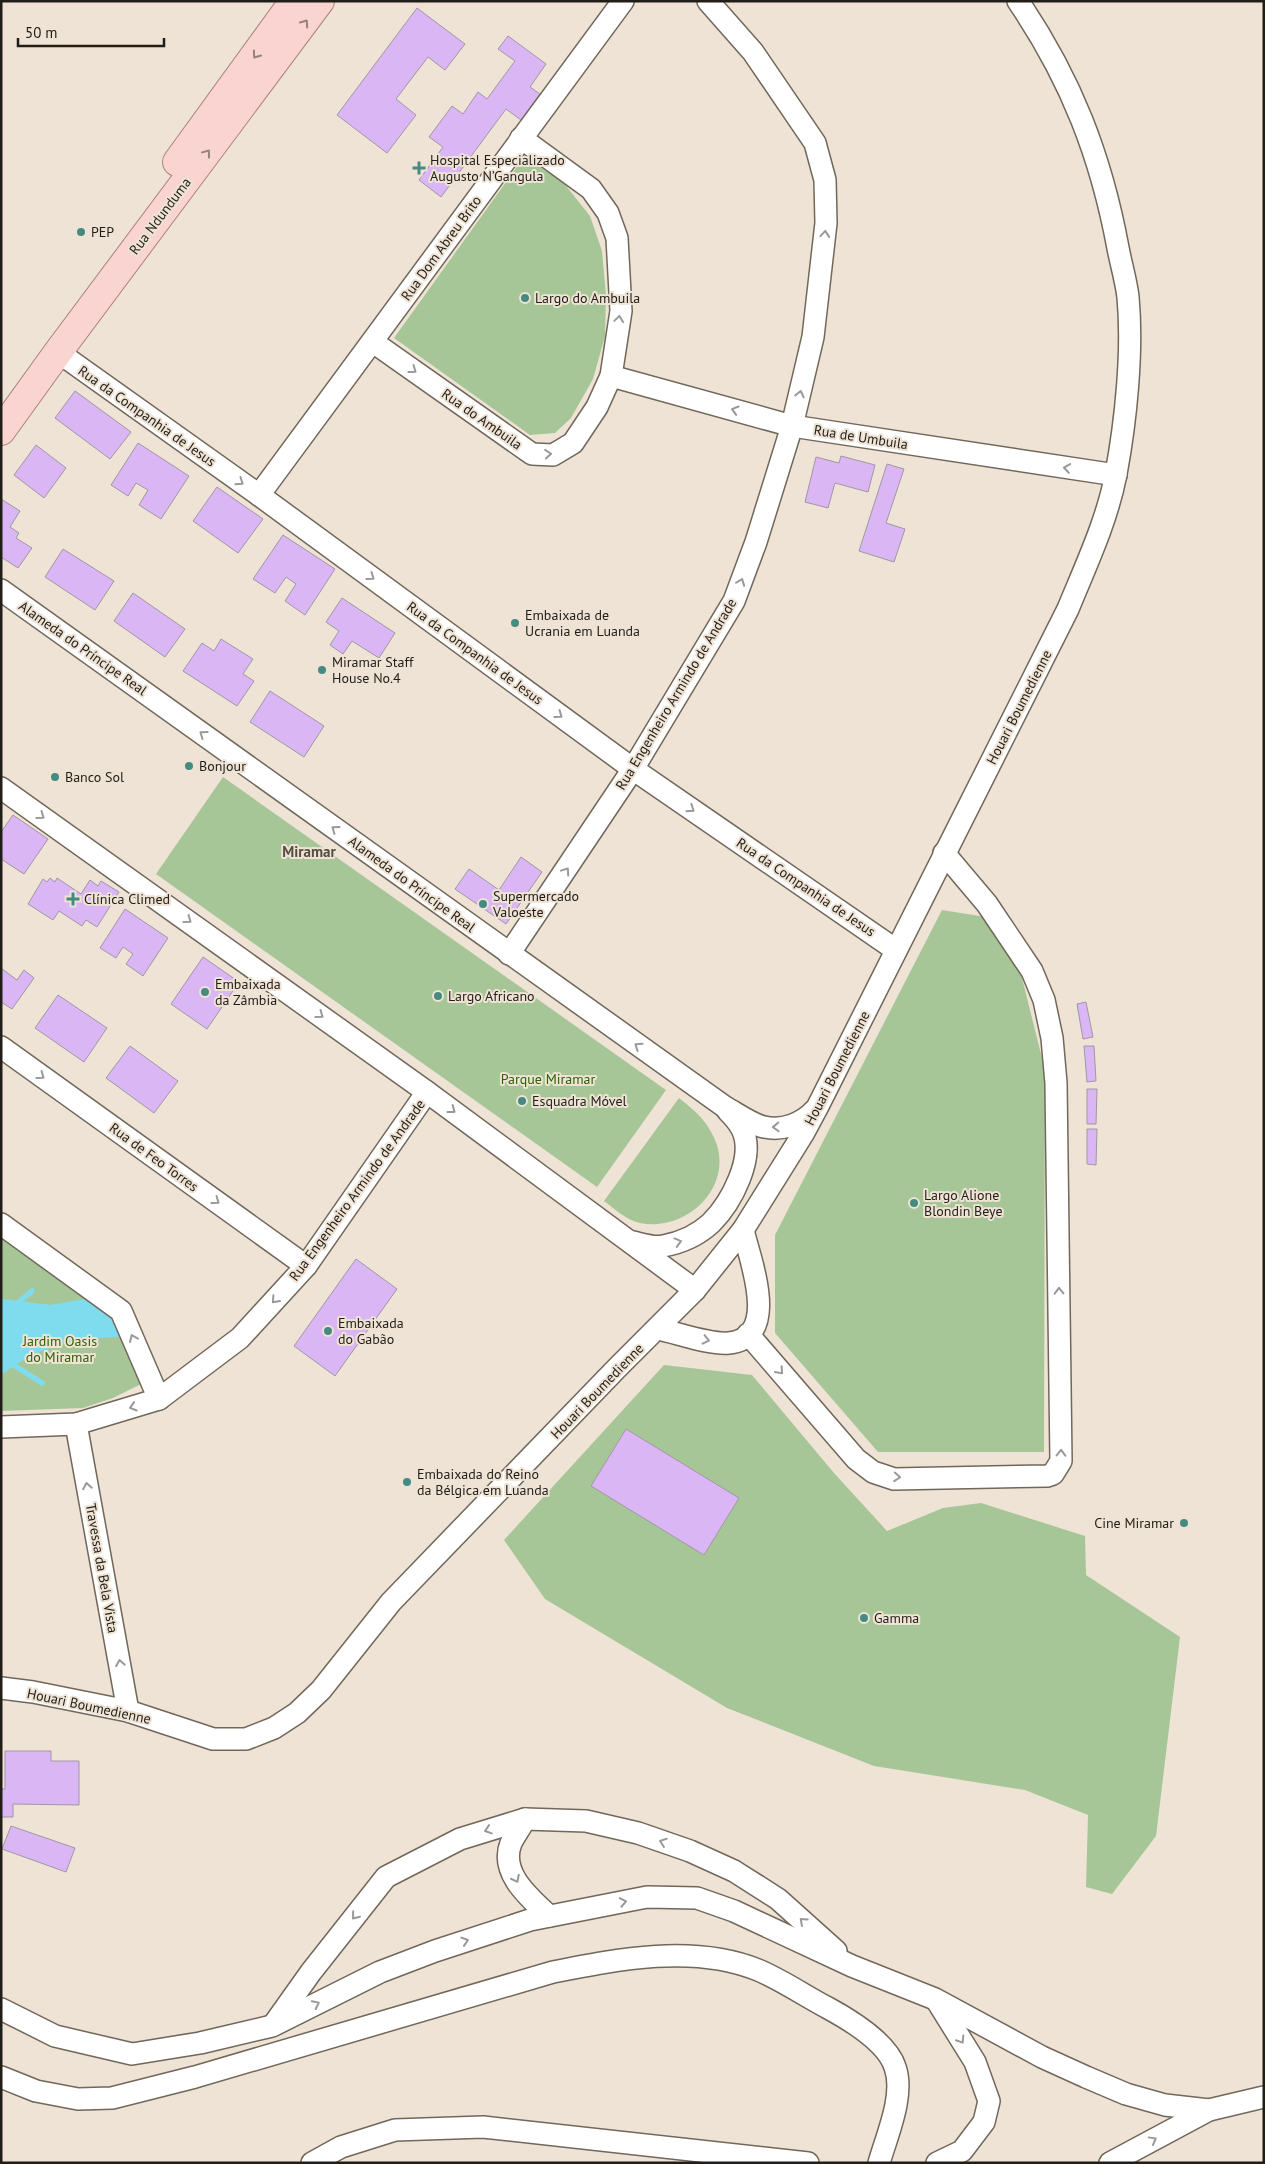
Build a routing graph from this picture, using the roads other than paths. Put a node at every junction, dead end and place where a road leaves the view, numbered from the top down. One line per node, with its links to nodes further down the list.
1 (294, 1): 10 (main road, Rua Ndunduma, one-way to 10)
2 (320, 1): 8 (main road, Rua Ndunduma, one-way to 2)
3 (623, 1): 6 (street, Rua Dom Abreu Brito)
4 (708, 1): 11 (street, Rua Engenheiro Armindo de Andrade, one-way to 4)
5 (1018, 1): 13 (street, Houari Boumedienne)
6 (521, 138): 7 (street, Rua Dom Abreu Brito); 9 (street, Rua do Ambuila, one-way to 6)
7 (373, 342): 9 (street, Rua do Ambuila, one-way to 9); 14 (street, Rua Dom Abreu Brito)
8 (58, 352): 12 (main road, Rua Ndunduma); 14 (street, Rua da Companhia de Jesus, one-way to 14)
9 (611, 376): 11 (street, Rua de Umbuila, one-way to 9)
10 (1, 403)
11 (792, 426): 13 (street, Rua de Umbuila, one-way to 11); 16 (street, Rua Engenheiro Armindo de Andrade, one-way to 11)
12 (1, 431)
13 (1116, 475): 18 (street, Houari Boumedienne)
14 (259, 495): 16 (street, Rua da Companhia de Jesus, one-way to 16)
15 (1, 590): 20 (street, Alameda do Príncipe Real, one-way to 15)
16 (633, 769): 19 (street, Rua da Companhia de Jesus, one-way to 19); 20 (street, Rua Engenheiro Armindo de Andrade, one-way to 16)
17 (1, 788): 22 (street, Alameda do Príncipe Real, one-way to 22)
18 (944, 853): 19 (street, Houari Boumedienne); 31 (street, one-way to 18)
19 (896, 950): 23 (street, Houari Boumedienne)
20 (508, 954): 24 (street, Alameda do Príncipe Real, one-way to 20)
21 (1, 1048): 28 (street, Rua de Feo Torres, one-way to 28)
22 (428, 1092): 27 (street, Alameda do Príncipe Real, one-way to 27); 28 (street, Rua Engenheiro Armindo de Andrade)
23 (818, 1106): 24 (street, Alameda do Príncipe Real, one-way to 24); 26 (street, Houari Boumedienne)
24 (726, 1107): 27 (street, Alameda do Príncipe Real, one-way to 24)
25 (1, 1224): 32 (street, one-way to 25)
26 (742, 1230): 29 (street, Houari Boumedienne); 31 (street)
27 (630, 1242): 29 (street, Alameda do Príncipe Real)
28 (306, 1266): 32 (street, Rua Engenheiro Armindo de Andrade, one-way to 32)
29 (695, 1290): 30 (street, Houari Boumedienne)
30 (658, 1328): 31 (street, one-way to 31); 36 (street, Houari Boumedienne)
31 (748, 1334)
32 (159, 1398): 33 (street, Rua Engenheiro Armindo de Andrade, one-way to 33)
33 (76, 1424): 34 (street, Rua Engenheiro Armindo de Andrade); 36 (street, Travessa da Bela Vista, one-way to 33)
34 (1, 1427)
35 (1, 1688): 36 (street, Houari Boumedienne)
36 (128, 1711)
37 (525, 1819): 38 (street, one-way to 38); 39 (street, one-way to 37); 42 (street, one-way to 42)
38 (549, 1916): 39 (street, one-way to 39); 42 (street, one-way to 38)
39 (852, 1966): 40 (street)
40 (935, 1999): 45 (street); 49 (street, one-way to 49)
41 (1, 2009): 42 (street)
42 (272, 2026)
43 (1, 2077): 48 (street)
44 (1264, 2097): 45 (street)
45 (1209, 2110): 50 (street, one-way to 45)
46 (312, 2163): 47 (street)
47 (808, 2163)
48 (879, 2163)
49 (937, 2163)
50 (1110, 2163)

